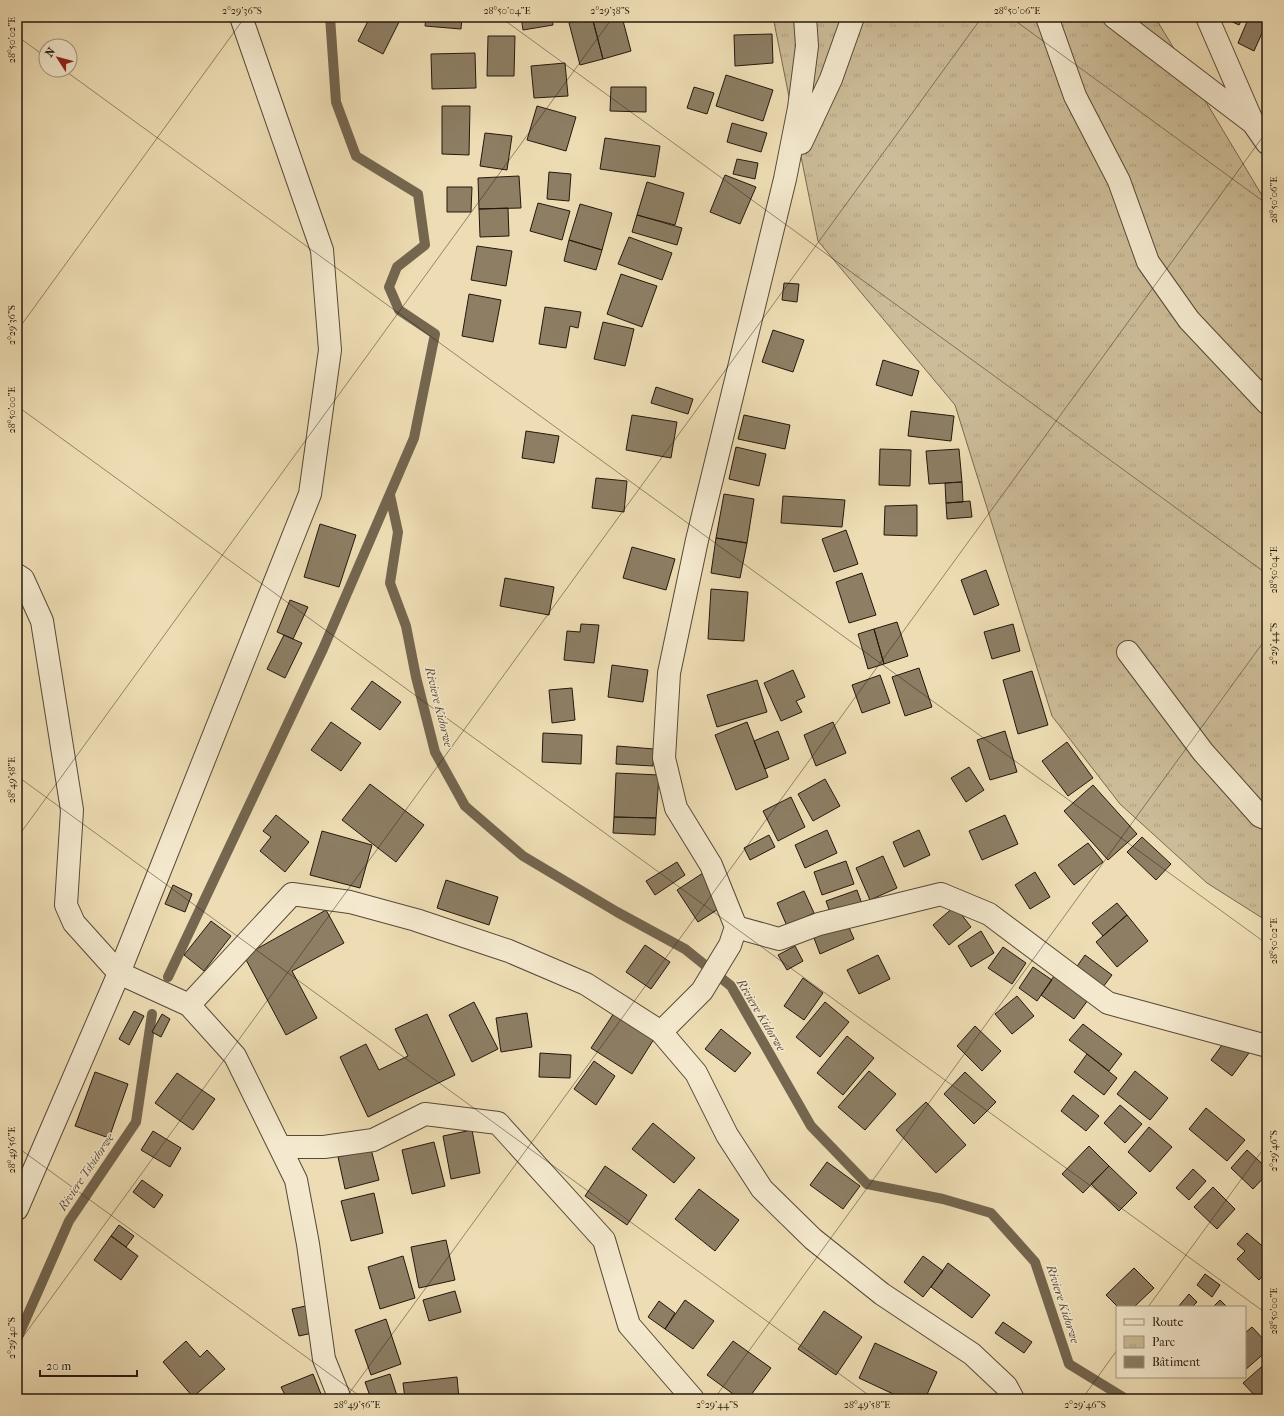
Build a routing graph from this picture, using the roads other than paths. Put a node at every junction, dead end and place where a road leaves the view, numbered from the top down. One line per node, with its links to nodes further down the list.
1 (241, 17): 15 (street)
2 (805, 17): 9 (street)
3 (854, 17): 9 (street)
4 (1047, 17): 10 (street)
5 (1114, 17): 7 (street)
6 (1206, 17): 7 (street)
7 (1254, 123): 8 (street)
8 (1267, 143)
9 (784, 179): 14 (street)
10 (1267, 403)
11 (17, 575): 15 (street)
12 (1128, 652): 13 (street)
13 (1267, 819)
14 (733, 936): 17 (street); 18 (street)
15 (119, 973): 16 (street); 20 (street)
16 (189, 1005): 17 (street); 19 (street)
17 (661, 1032): 23 (street)
18 (1267, 1046)
19 (280, 1147): 21 (street); 22 (street)
20 (17, 1209)
21 (340, 1399)
22 (693, 1399)
23 (1013, 1399)

